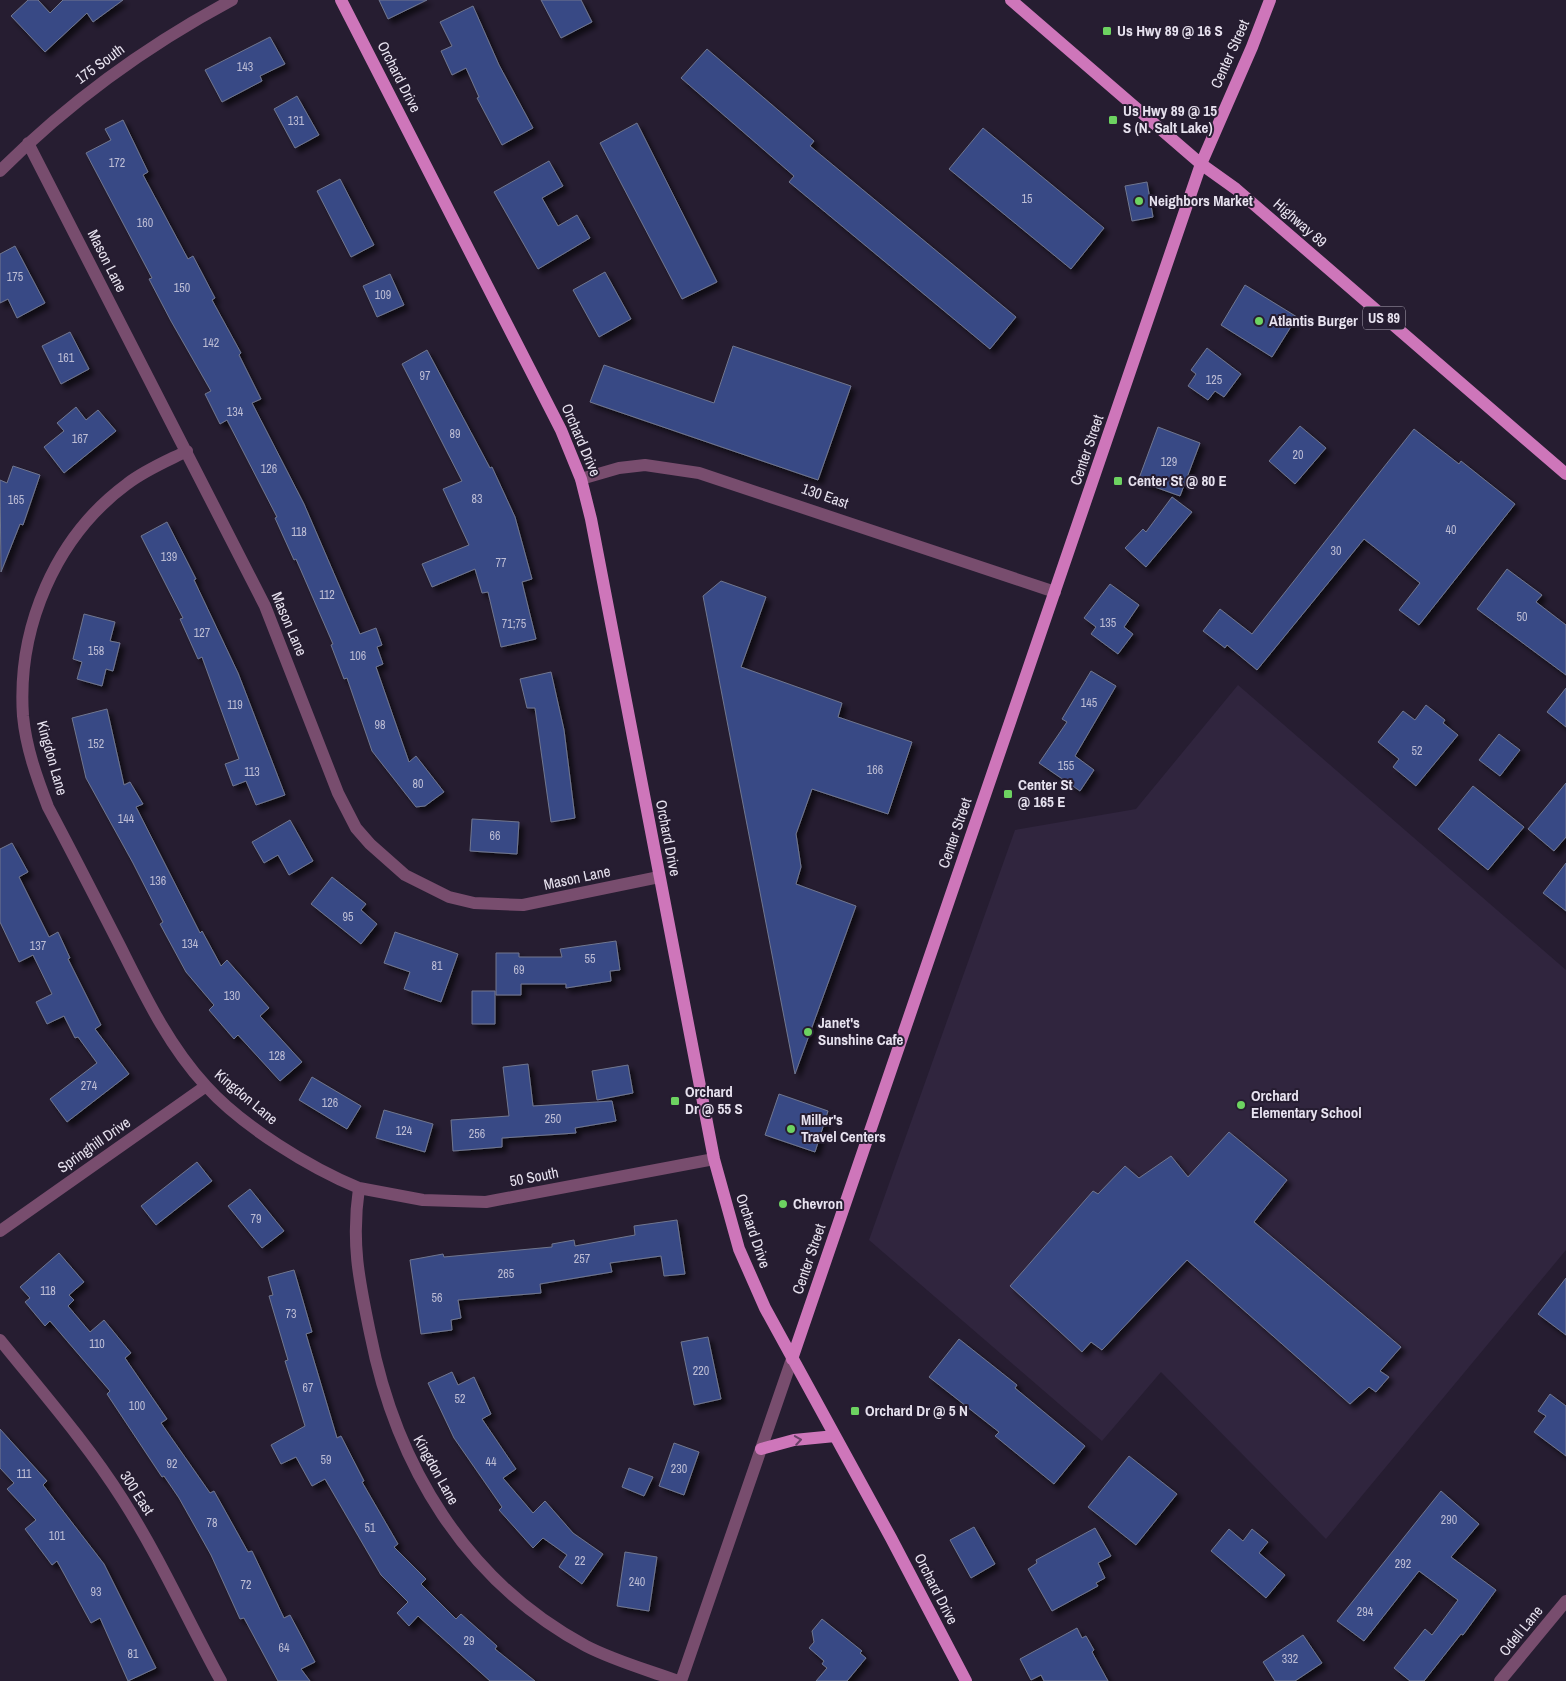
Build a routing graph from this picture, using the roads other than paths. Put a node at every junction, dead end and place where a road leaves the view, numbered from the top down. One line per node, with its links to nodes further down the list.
1 (232, 0): 5 (street, 175 South)
2 (341, 0): 10 (main road, Orchard Drive)
3 (1011, 0): 6 (main road, Highway 89 / US 89)
4 (1270, 0): 6 (main road, Center Street)
5 (28, 143): 7 (street, 175 South); 8 (street, Mason Lane)
6 (1201, 164): 9 (main road, Highway 89 / US 89); 11 (main road, Center Street)
7 (0, 171)
8 (187, 452): 12 (street, Mason Lane); 13 (street, Kingdon Lane)
9 (1566, 474)
10 (581, 479): 11 (street, 130 East); 12 (main road, Orchard Drive)
11 (1055, 592): 18 (main road, Center Street)
12 (659, 877): 14 (main road, Orchard Drive)
13 (206, 1086): 15 (street, Kingdon Lane); 16 (street, Springhill Drive)
14 (714, 1159): 15 (street, 50 South); 18 (main road, Orchard Drive)
15 (360, 1188): 23 (street, Kingdon Lane)
16 (0, 1231)
17 (0, 1340): 22 (street, 300 East)
18 (792, 1358): 19 (main road, Orchard Drive); 20 (street, Center Street)
19 (835, 1436): 20 (main road, one-way to 19); 24 (main road, Orchard Drive)
20 (761, 1449): 23 (street, Center Street)
21 (1566, 1601): 25 (street, Odell Lane)
22 (221, 1681)
23 (679, 1681)
24 (966, 1681)
25 (1500, 1681)

